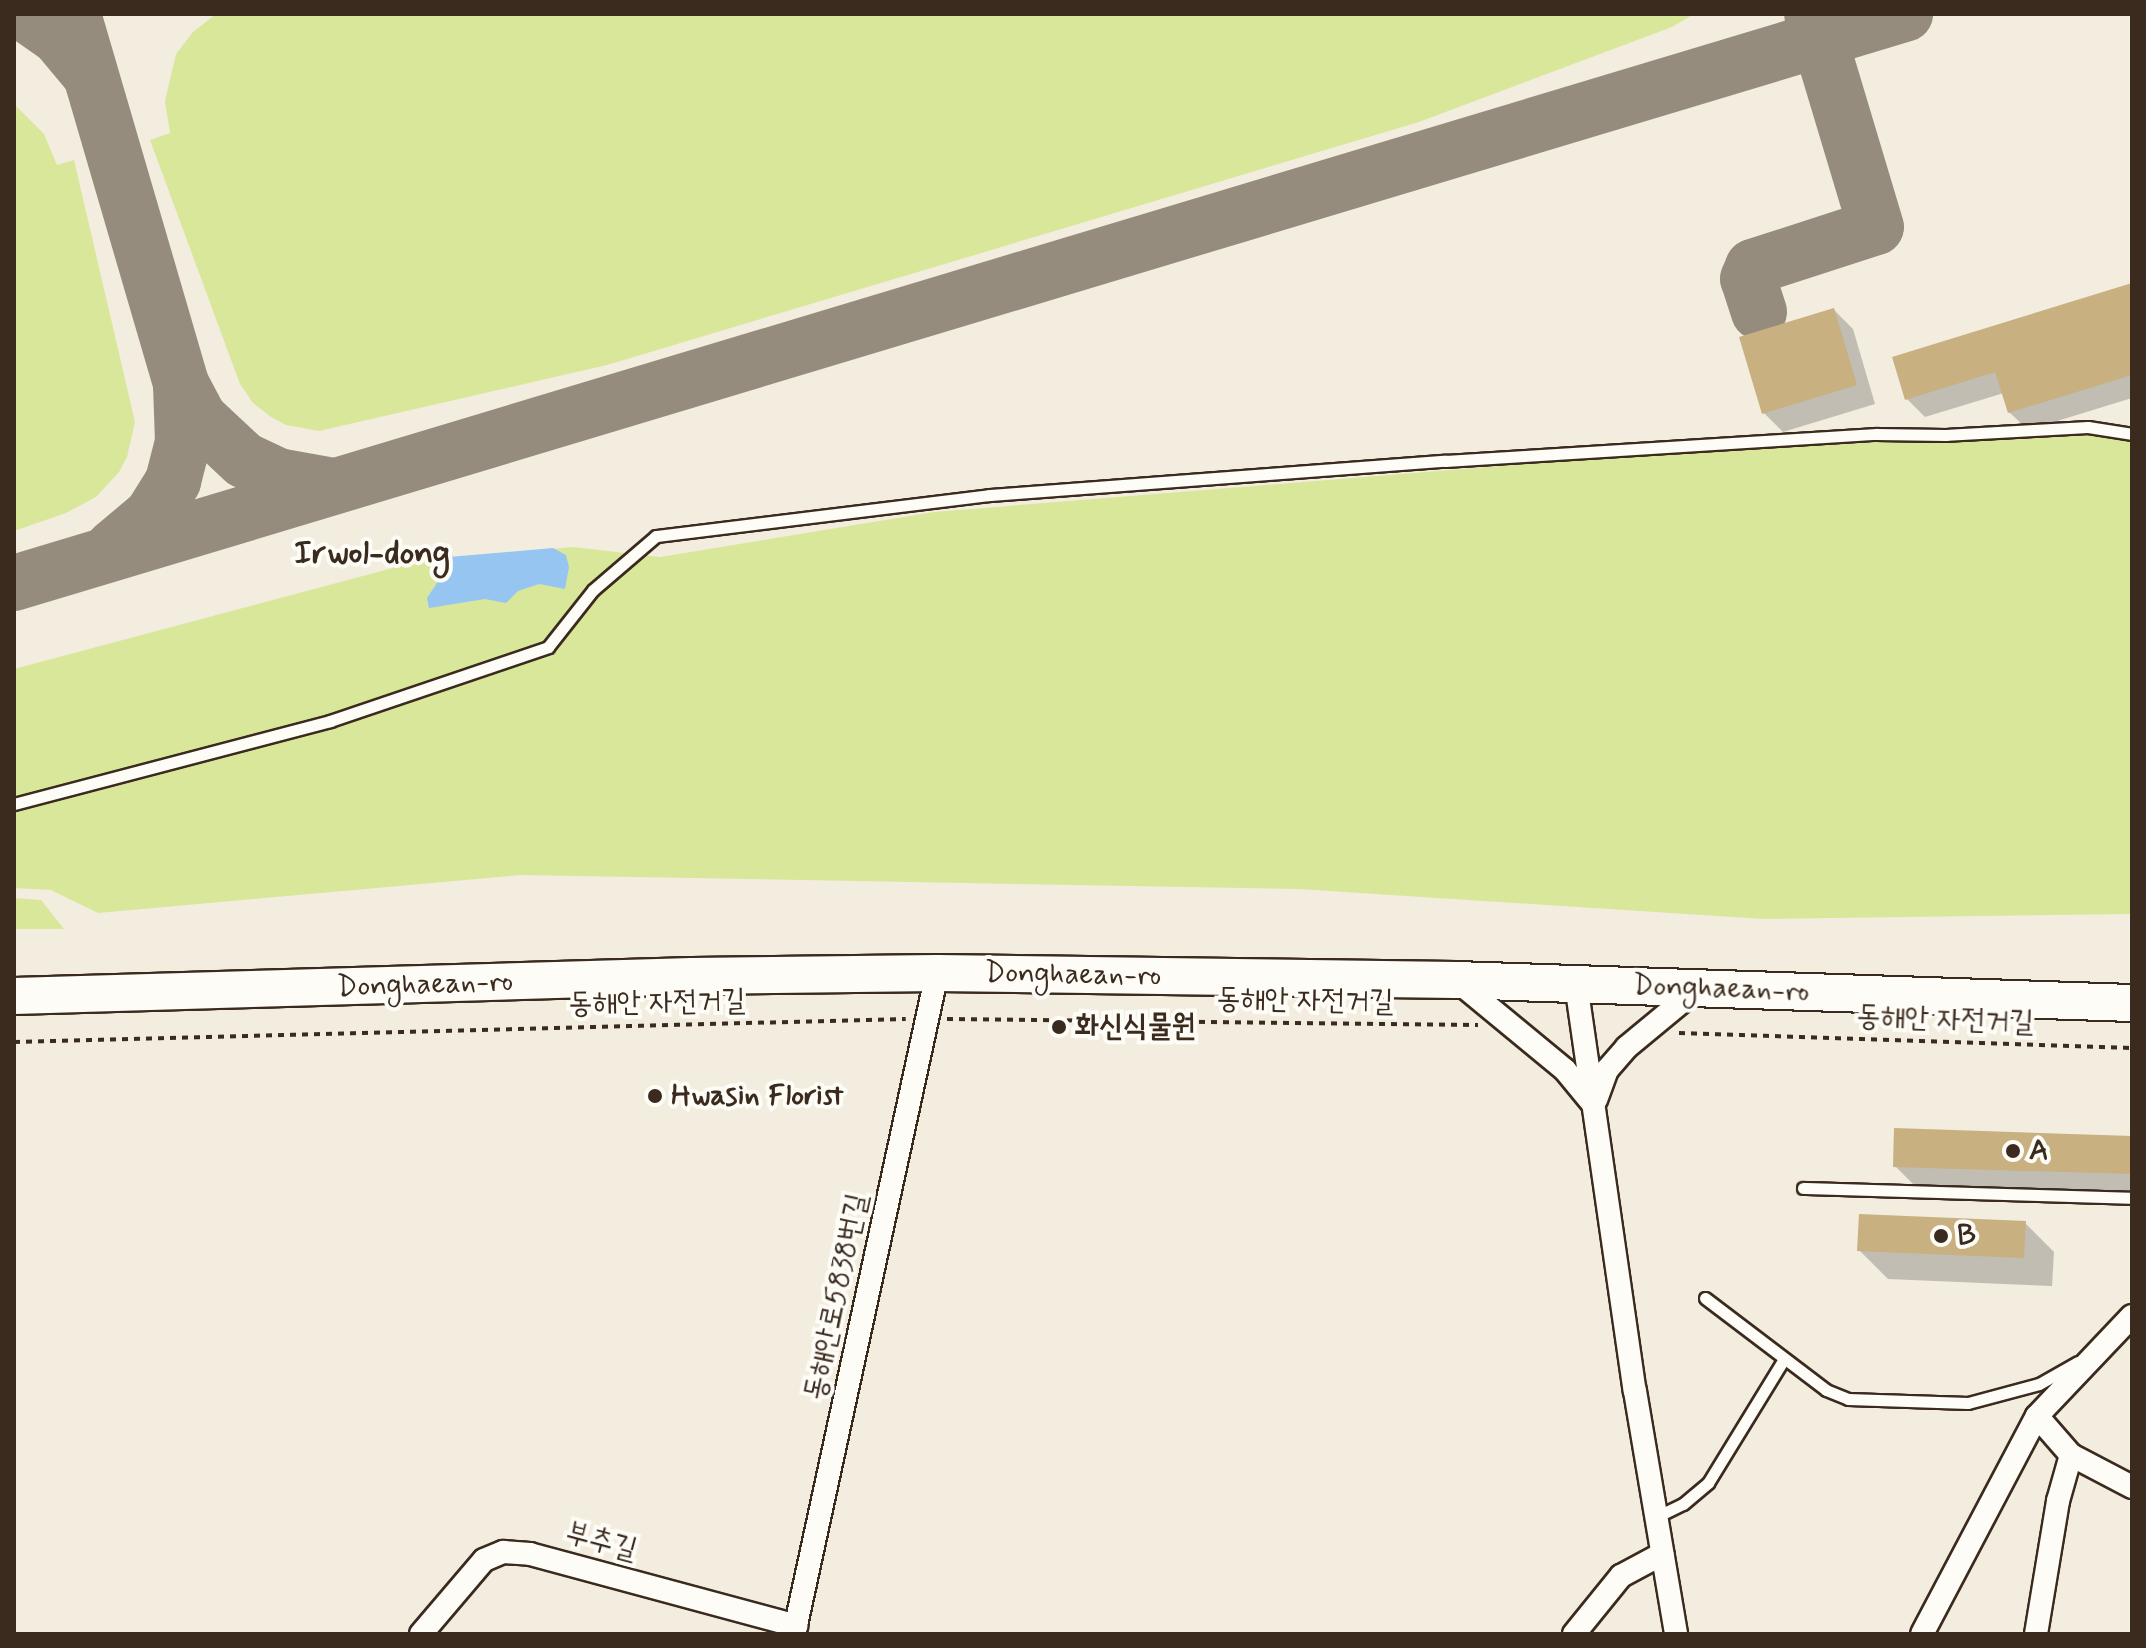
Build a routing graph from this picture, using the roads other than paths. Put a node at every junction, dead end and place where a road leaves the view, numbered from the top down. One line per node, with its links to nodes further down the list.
1 (2132, 434): 2 (lane)
2 (14, 804)
3 (937, 973): 4 (main road, Donghaean-ro); 7 (main road, Donghaean-ro); 22 (street, 동해안로5838번길)
4 (1456, 980): 5 (main road, Donghaean-ro); 9 (street)
5 (1576, 984): 6 (main road, Donghaean-ro); 9 (street)
6 (1697, 989): 8 (main road, Donghaean-ro); 9 (street)
7 (14, 996)
8 (2132, 1003)
9 (1594, 1105): 20 (street)
10 (1803, 1188): 11 (lane)
11 (2132, 1198)
12 (1705, 1298): 15 (lane)
13 (2132, 1316): 14 (street)
14 (2099, 1350): 16 (lane); 17 (street)
15 (1784, 1359): 16 (lane); 20 (lane)
16 (2039, 1384): 17 (lane)
17 (2044, 1419): 18 (street); 26 (street)
18 (2071, 1455): 19 (street); 27 (street)
19 (2132, 1487)
20 (1656, 1517): 21 (street)
21 (1662, 1554): 24 (street); 25 (street)
22 (795, 1630): 23 (street, 부추길)
23 (421, 1634)
24 (1574, 1634)
25 (1676, 1634)
26 (1922, 1634)
27 (2036, 1634)

